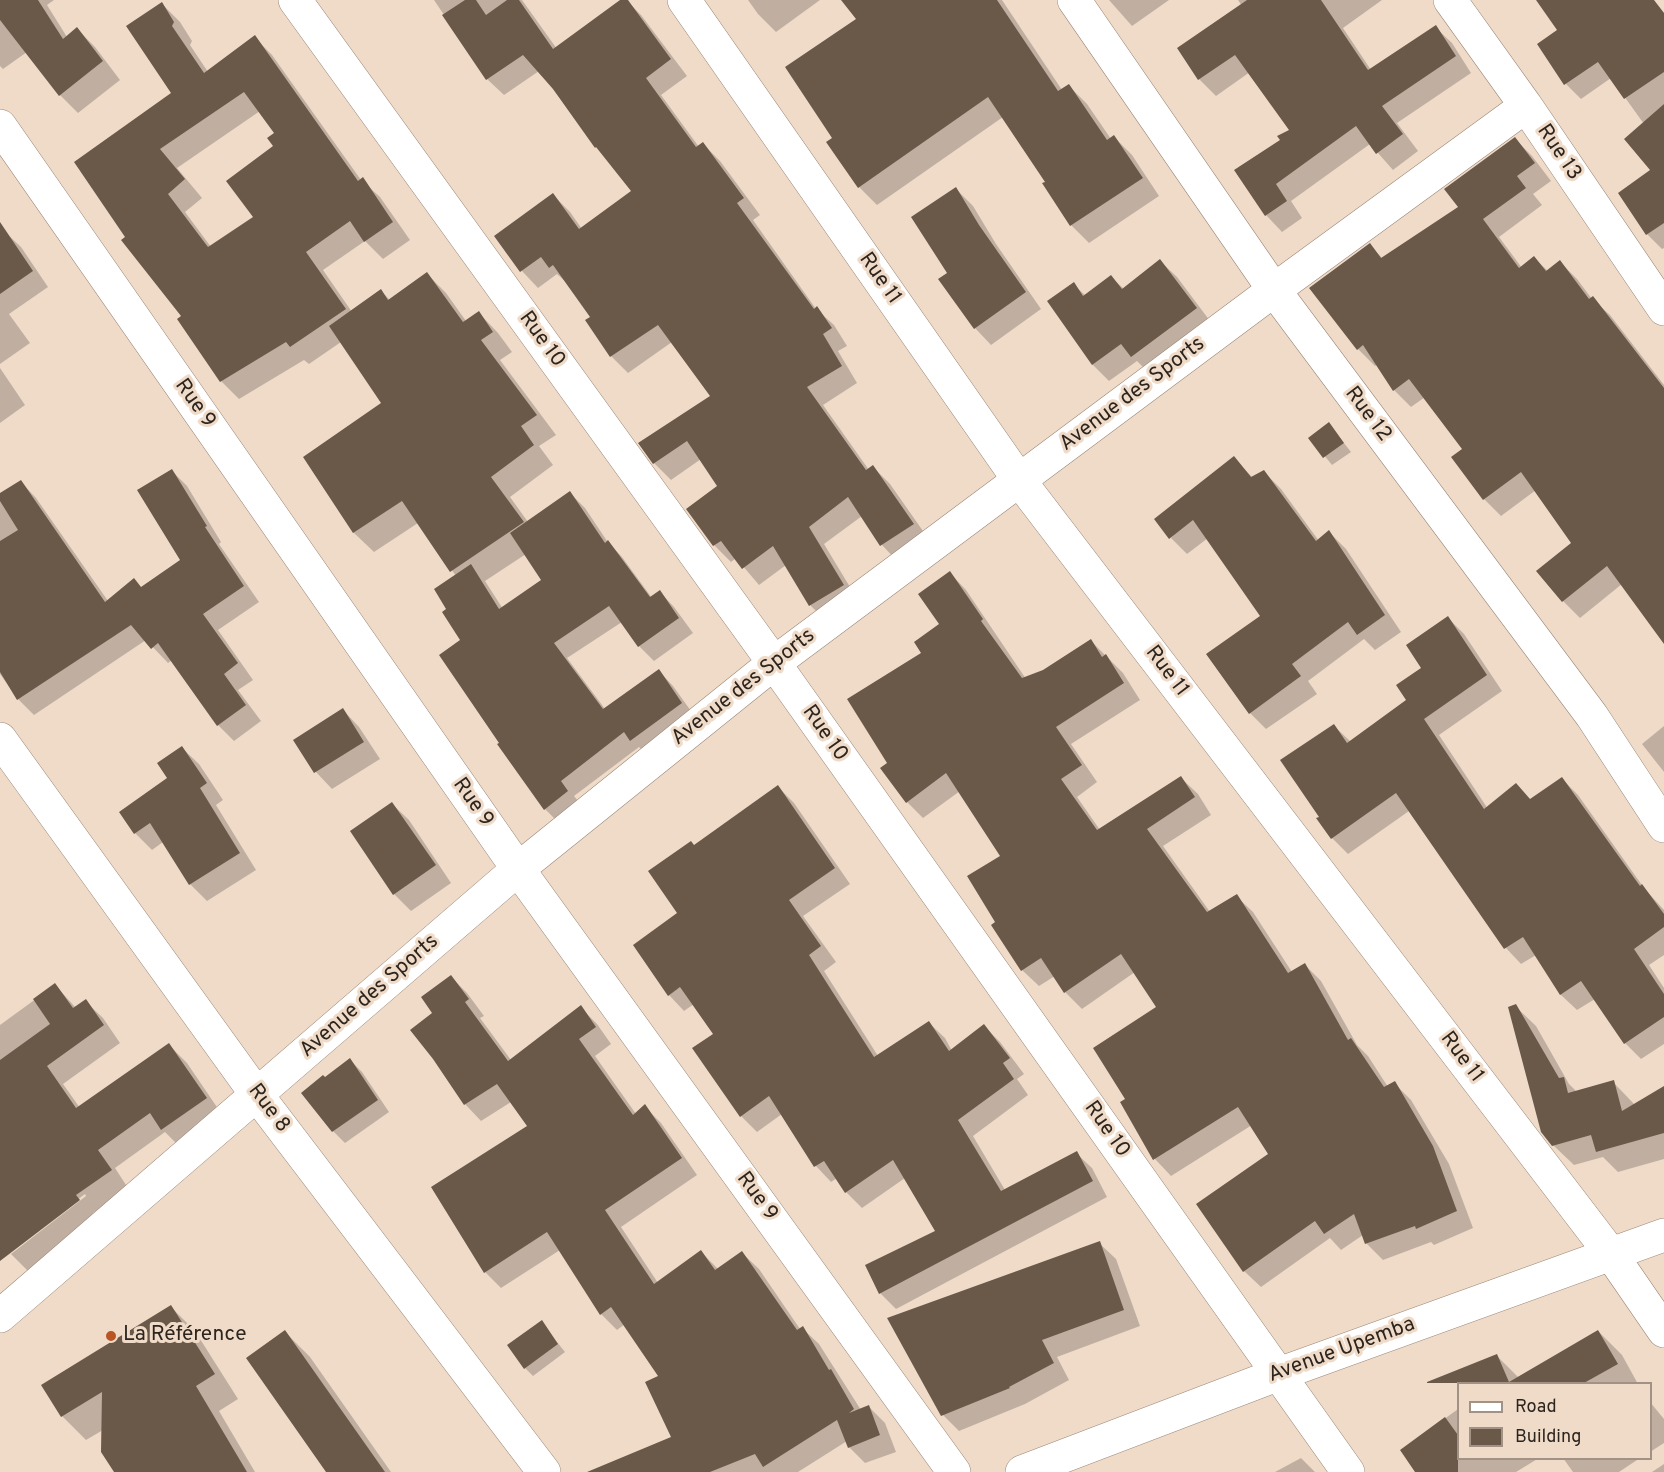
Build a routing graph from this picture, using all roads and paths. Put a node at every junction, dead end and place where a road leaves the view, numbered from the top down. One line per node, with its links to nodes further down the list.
1 (296, 0): 10 (street, Rue 10)
2 (684, 0): 9 (street, Rue 11)
3 (1074, 0): 7 (street, Rue 12)
4 (1450, 0): 5 (street, Rue 13)
5 (1526, 106): 7 (street, Avenue des Sports); 8 (street, Rue 13)
6 (0, 126): 13 (street, Rue 9)
7 (1274, 290): 9 (street, Avenue des Sports); 12 (street, Rue 12)
8 (1664, 309)
9 (1019, 480): 10 (street, Avenue des Sports); 16 (street, Rue 11)
10 (774, 663): 13 (street, Avenue des Sports); 19 (street, Rue 10)
11 (0, 739): 14 (street, Rue 8)
12 (1664, 826)
13 (518, 869): 14 (street, Avenue des Sports); 21 (street, Rue 9)
14 (257, 1095): 17 (street, Avenue des Sports); 20 (street, Rue 8)
15 (1664, 1236): 16 (street, Avenue Upemba)
16 (1611, 1254): 18 (street, Rue 11); 19 (street, Avenue Upemba)
17 (0, 1316)
18 (1664, 1331)
19 (1279, 1374): 22 (street, Avenue Upemba); 23 (street, Rue 10)
20 (544, 1472)
21 (954, 1472)
22 (1022, 1472)
23 (1348, 1472)

